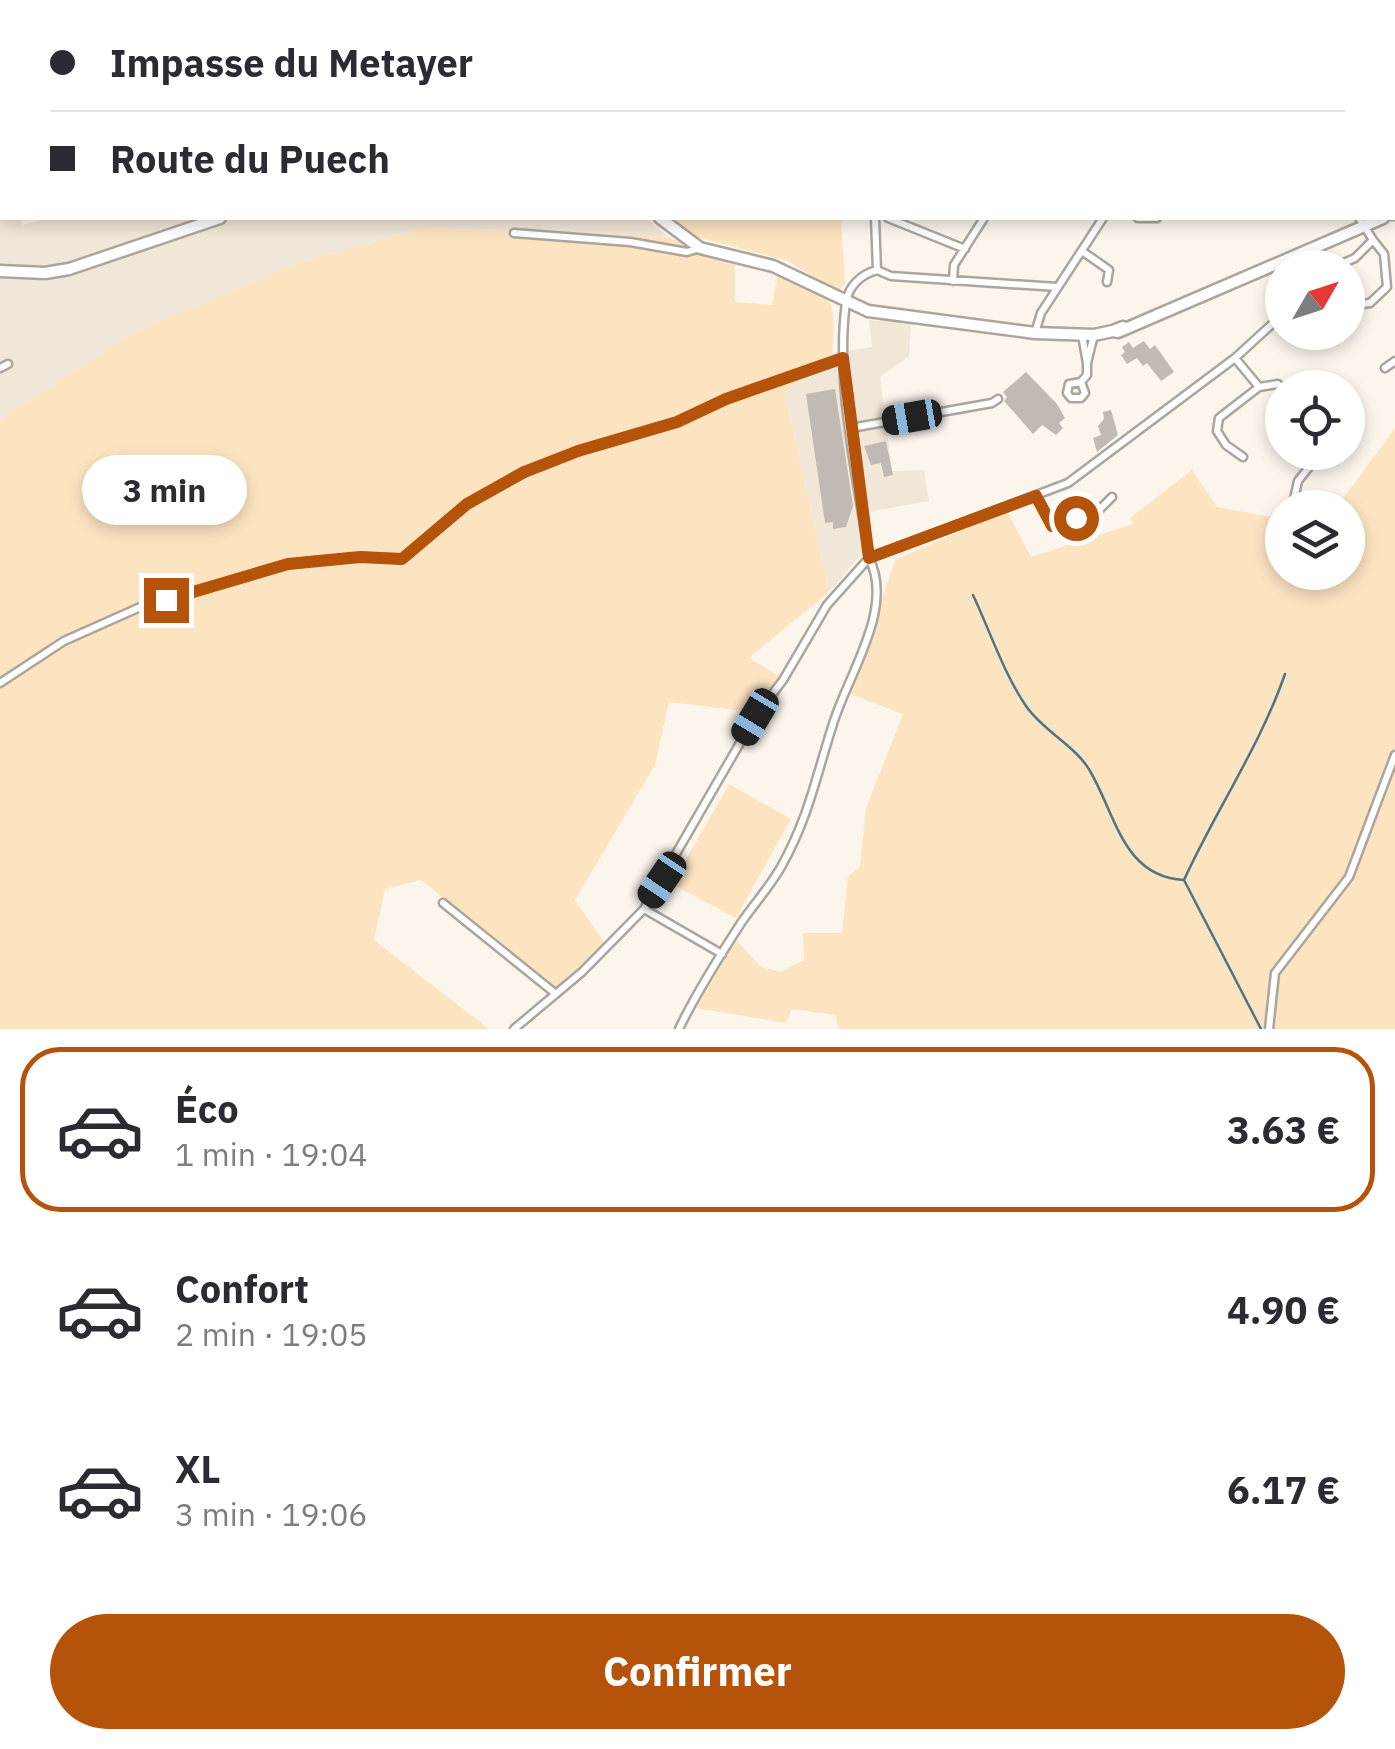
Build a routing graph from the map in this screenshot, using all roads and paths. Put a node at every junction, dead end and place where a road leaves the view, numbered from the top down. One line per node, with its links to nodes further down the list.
1 (214, 220): 15 (street)
2 (663, 220): 10 (street)
3 (876, 220): 14 (street)
4 (893, 220): 11 (street)
5 (983, 220): 11 (street)
6 (1101, 220): 13 (street)
7 (1362, 222): 9 (street); 26 (street)
8 (514, 233): 10 (street)
9 (1374, 240): 12 (street); 18 (street)
10 (700, 248): 21 (street)
11 (964, 249): 16 (street)
12 (1363, 250)
13 (1082, 251): 17 (street); 19 (street)
14 (877, 270): 16 (street); 21 (street)
15 (0, 271)
16 (953, 281): 19 (street)
17 (1107, 282)
18 (1387, 287): 20 (street); 22 (street)
19 (1058, 288): 24 (street)
20 (1395, 294)
21 (846, 302): 24 (street); 27 (street)
22 (1365, 304)
23 (1265, 331): 28 (street)
24 (1035, 333): 25 (street)
25 (1082, 334): 26 (street); 30 (street)
26 (1094, 335): 30 (street)
27 (843, 358): 36 (street); 41 (street)
28 (1235, 358): 34 (street); 38 (street)
29 (1395, 361): 31 (street)
30 (1087, 363): 32 (street)
31 (1385, 368)
32 (1081, 382)
33 (1265, 385): 34 (street)
34 (1259, 386): 37 (street)
35 (998, 398): 36 (street)
36 (850, 428): 40 (street)
37 (1244, 457)
38 (1036, 496): 39 (street); 40 (street)
39 (1112, 498)
40 (869, 558): 44 (street); 45 (street)
41 (0, 683)
42 (1395, 756): 49 (street)
43 (443, 903): 46 (street)
44 (644, 909): 45 (street); 46 (street)
45 (722, 954): 48 (street)
46 (556, 994): 47 (street)
47 (514, 1029)
48 (679, 1029)
49 (1269, 1029)

